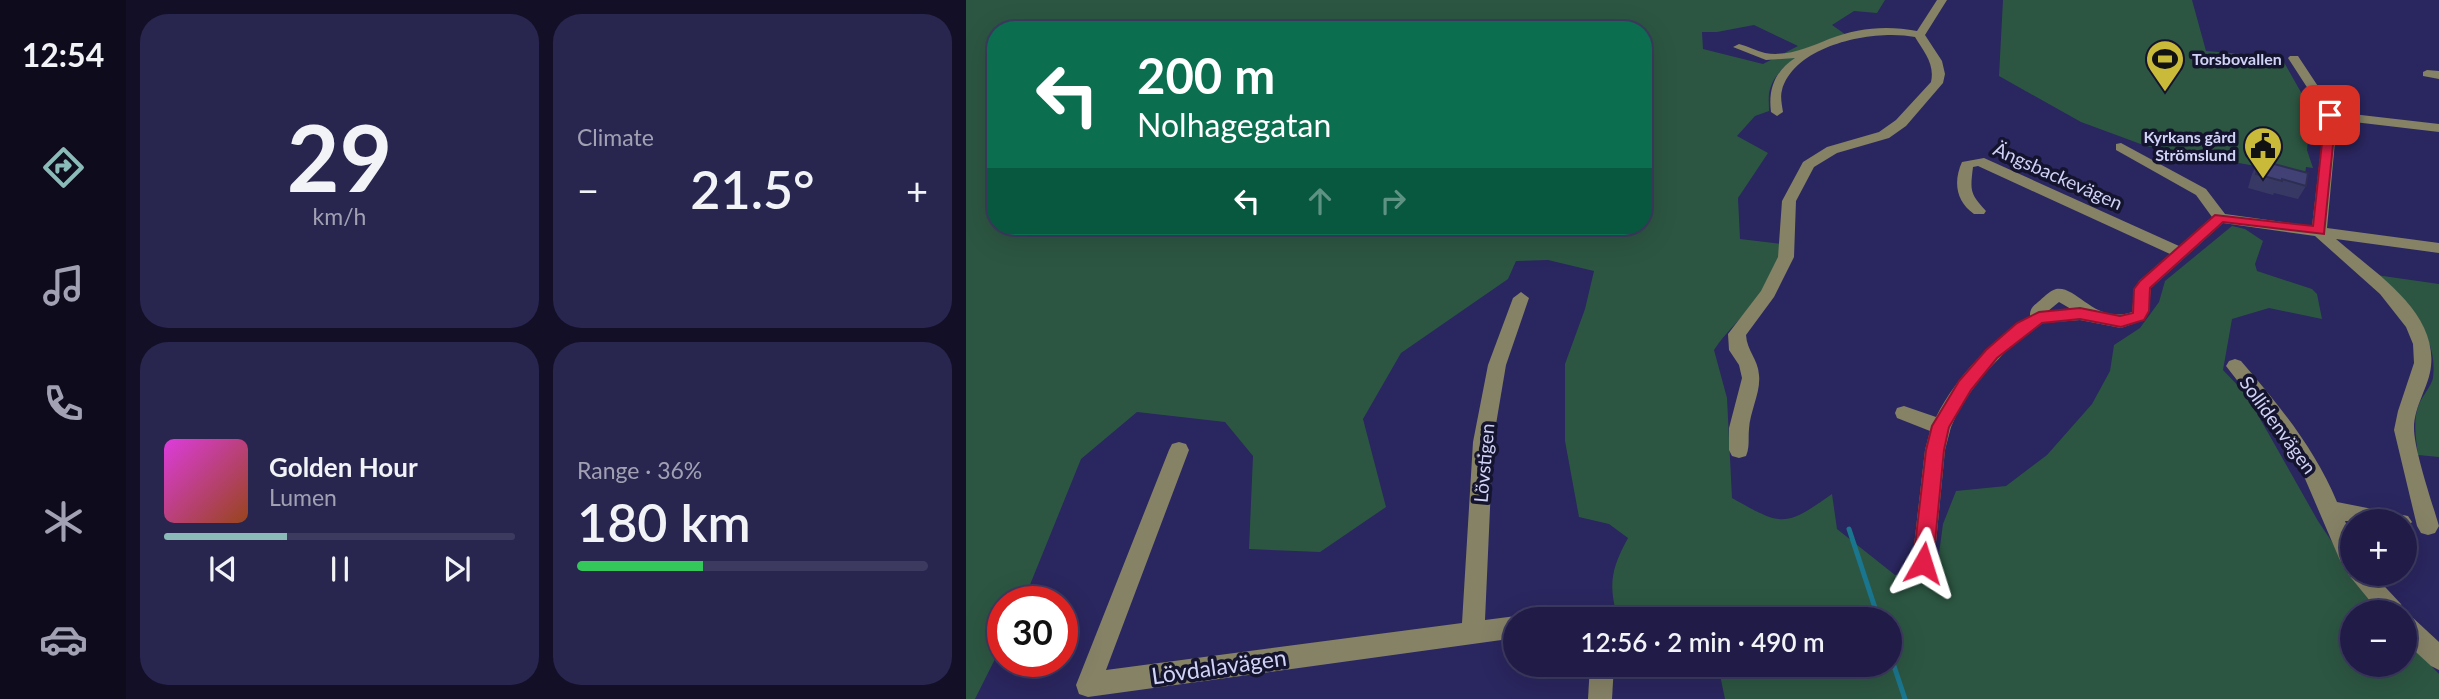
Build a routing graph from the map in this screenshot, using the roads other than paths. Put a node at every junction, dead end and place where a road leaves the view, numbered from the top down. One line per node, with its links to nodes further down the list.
1 (1942, 0): 2 (street)
2 (1919, 35): 4 (street); 20 (street)
3 (1739, 47): 4 (street)
4 (1811, 52): 6 (street)
5 (2294, 58): 7 (street)
6 (1777, 112)
7 (2330, 115): 8 (street); 12 (street)
8 (2439, 128)
9 (2121, 147): 11 (street)
10 (1979, 211): 14 (street, Ängsbackevägen)
11 (2220, 218): 12 (street); 14 (street)
12 (2319, 231): 13 (street); 23 (street)
13 (2439, 248)
14 (2181, 253): 18 (street)
15 (1521, 299): 29 (street, Lövstigen)
16 (2235, 366): 21 (street, Sollidenvägen)
17 (1904, 413): 18 (street)
18 (1941, 426): 25 (street)
19 (1179, 450): 29 (street, Lövdalavägen)
20 (1739, 450)
21 (2331, 510): 22 (street); 24 (street, Sollidenvägen)
22 (2340, 512)
23 (2433, 527)
24 (2340, 539)
25 (1923, 563)
26 (2370, 586): 27 (street)
27 (2382, 600)
28 (1503, 629): 29 (street, Lövdalavägen)
29 (1473, 632)
30 (2417, 637): 31 (street)
31 (2439, 658)
32 (1601, 677): 33 (street)
33 (1600, 699)

